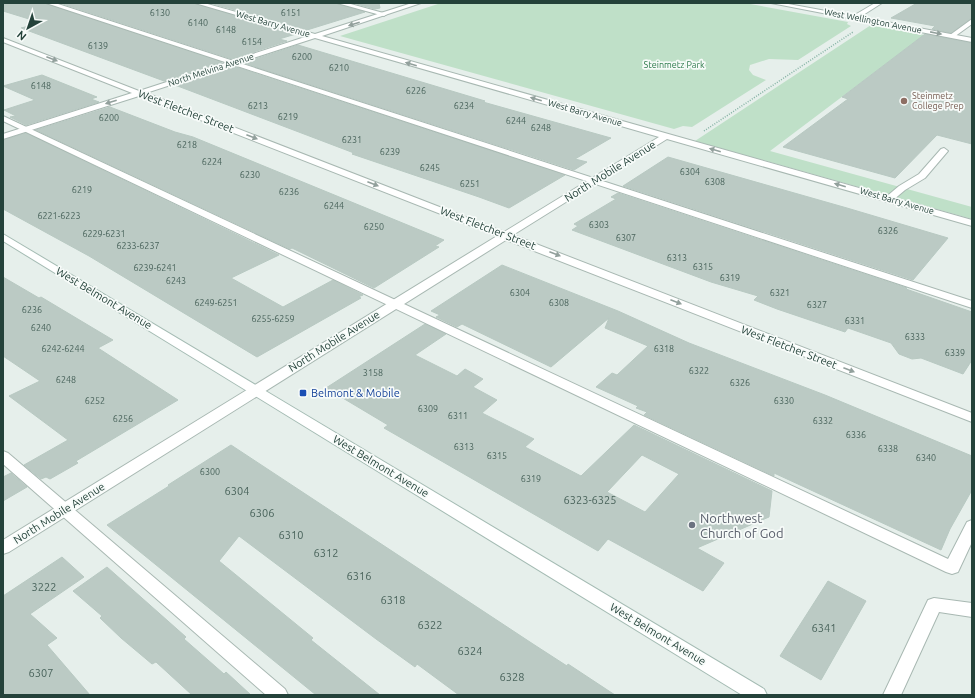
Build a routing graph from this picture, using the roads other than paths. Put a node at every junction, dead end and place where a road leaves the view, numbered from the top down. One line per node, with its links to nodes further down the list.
1 (50, 3): 14 (street)
2 (198, 3): 10 (street, West Barry Avenue)
3 (340, 3): 7 (street)
4 (418, 3): 7 (street, North Melvina Avenue)
5 (774, 3): 8 (street, West Wellington Avenue)
6 (878, 3): 8 (street)
7 (384, 14): 10 (street, North Melvina Avenue, one-way to 10)
8 (854, 18): 11 (street, West Wellington Avenue, one-way to 11)
9 (972, 21): 11 (street)
10 (315, 36): 14 (street, North Melvina Avenue); 18 (street, West Barry Avenue, one-way to 10)
11 (952, 36): 13 (street, West Wellington Avenue)
12 (3, 40): 15 (street, West Fletcher Street, one-way to 15)
13 (972, 40)
14 (232, 63): 15 (street, North Melvina Avenue); 21 (street)
15 (139, 93): 17 (street, North Melvina Avenue, one-way to 17); 24 (street, West Fletcher Street, one-way to 24)
16 (3, 118): 17 (street)
17 (27, 129): 19 (street, North Melvina Avenue); 26 (street)
18 (666, 136): 21 (street, North Mobile Avenue); 22 (street, West Barry Avenue, one-way to 18)
19 (3, 137)
20 (944, 152): 22 (street)
21 (593, 181): 24 (street, North Mobile Avenue); 27 (street)
22 (889, 199): 23 (street, West Barry Avenue)
23 (972, 222)
24 (505, 235): 26 (street, North Mobile Avenue); 29 (street, West Fletcher Street, one-way to 29)
25 (3, 237): 28 (street, West Belmont Avenue)
26 (395, 304): 28 (street, North Mobile Avenue); 32 (street)
27 (972, 305)
28 (255, 390): 31 (street, North Mobile Avenue); 36 (street, West Belmont Avenue)
29 (972, 418)
30 (3, 456): 31 (street)
31 (65, 509): 33 (street, North Mobile Avenue); 35 (street)
32 (972, 526)
33 (3, 548)
34 (972, 610): 37 (street)
35 (279, 695)
36 (758, 695)
37 (892, 695)

